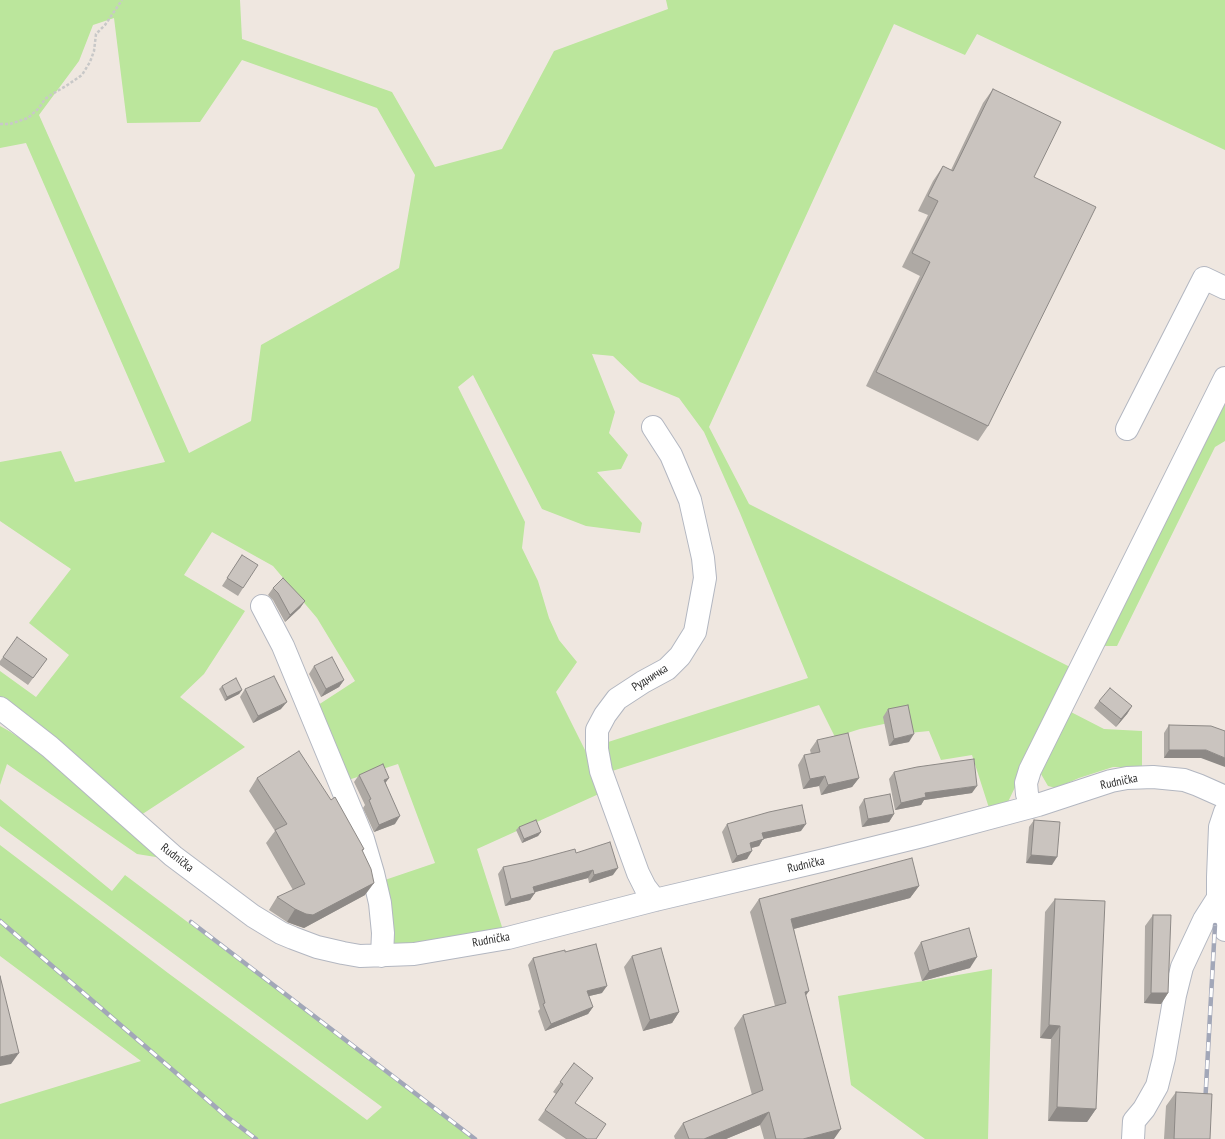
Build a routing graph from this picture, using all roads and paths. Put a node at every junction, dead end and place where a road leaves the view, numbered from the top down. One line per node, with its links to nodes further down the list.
1 (122, 0): 2 (path)
2 (0, 124)
3 (1225, 288): 6 (street)
4 (1225, 378): 10 (street)
5 (653, 427): 13 (street, Рудничка)
6 (1127, 430)
7 (262, 606): 15 (street)
8 (0, 708): 15 (street, Rudnička)
9 (1225, 797): 10 (street, Rudnička)
10 (1031, 807): 13 (street, Rudnička)
11 (1225, 812): 12 (street)
12 (1218, 898): 14 (street); 16 (street)
13 (655, 900): 15 (street, Rudnička)
14 (1225, 930)
15 (382, 956)
16 (1133, 1139)

